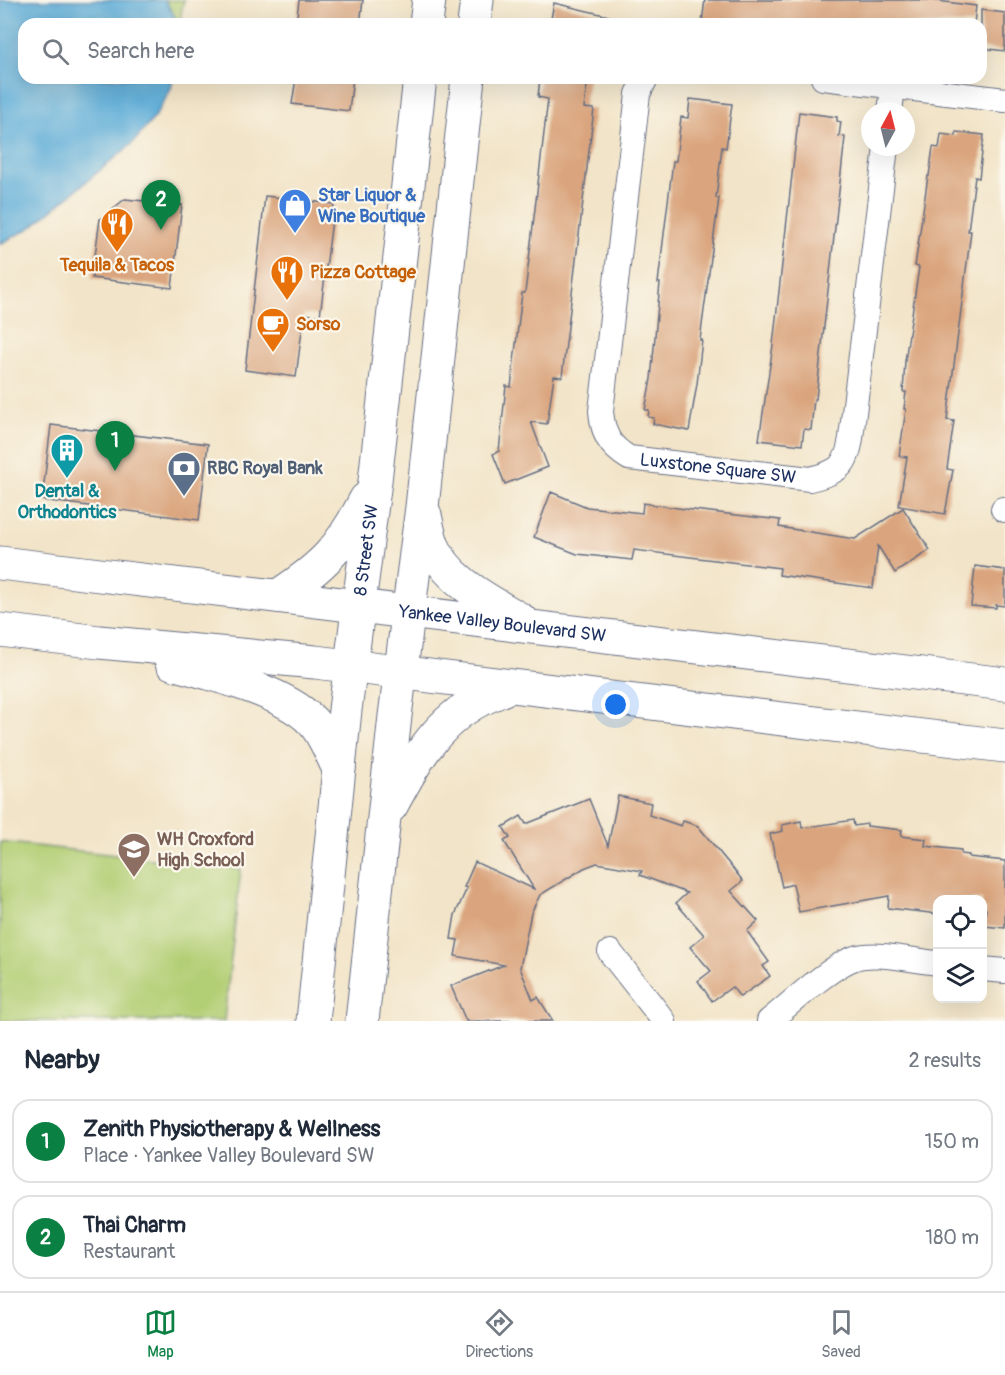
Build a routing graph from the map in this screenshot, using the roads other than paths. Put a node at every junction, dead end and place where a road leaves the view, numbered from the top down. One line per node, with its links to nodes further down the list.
1 (429, 0): 3 (main road)
2 (477, 0): 4 (main road)
3 (427, 18)
4 (475, 18)
5 (419, 84): 12 (main road, 8 Street SW)
6 (467, 84): 13 (main road)
7 (643, 84): 11 (street, Luxstone Square SW)
8 (843, 84): 9 (street)
9 (892, 99): 10 (street)
10 (1005, 100)
11 (885, 156)
12 (375, 481): 15 (main road); 16 (main road, 8 Street SW)
13 (422, 507): 17 (main road); 18 (main road)
14 (0, 563): 15 (main road, Yankee Valley Boulevard SW)
15 (278, 596): 16 (main road, Yankee Valley Boulevard SW)
16 (359, 605): 17 (main road, Yankee Valley Boulevard SW); 21 (main road, 8 Street SW)
17 (408, 612): 18 (main road, Yankee Valley Boulevard SW); 22 (main road)
18 (530, 626): 23 (main road, Yankee Valley Boulevard SW)
19 (0, 630): 20 (main road)
20 (99, 642): 21 (main road); 26 (main road)
21 (351, 666): 22 (main road); 26 (main road, 8 Street SW)
22 (400, 672): 24 (main road); 27 (main road)
23 (1005, 684)
24 (510, 686): 25 (main road); 27 (main road)
25 (1005, 746)
26 (339, 769): 32 (main road, 8 Street SW)
27 (384, 818): 33 (main road)
28 (610, 952): 34 (street)
29 (933, 962): 35 (street)
30 (987, 969): 31 (street)
31 (1005, 971)
32 (313, 1021)
33 (362, 1021)
34 (664, 1021)
35 (769, 1021)

